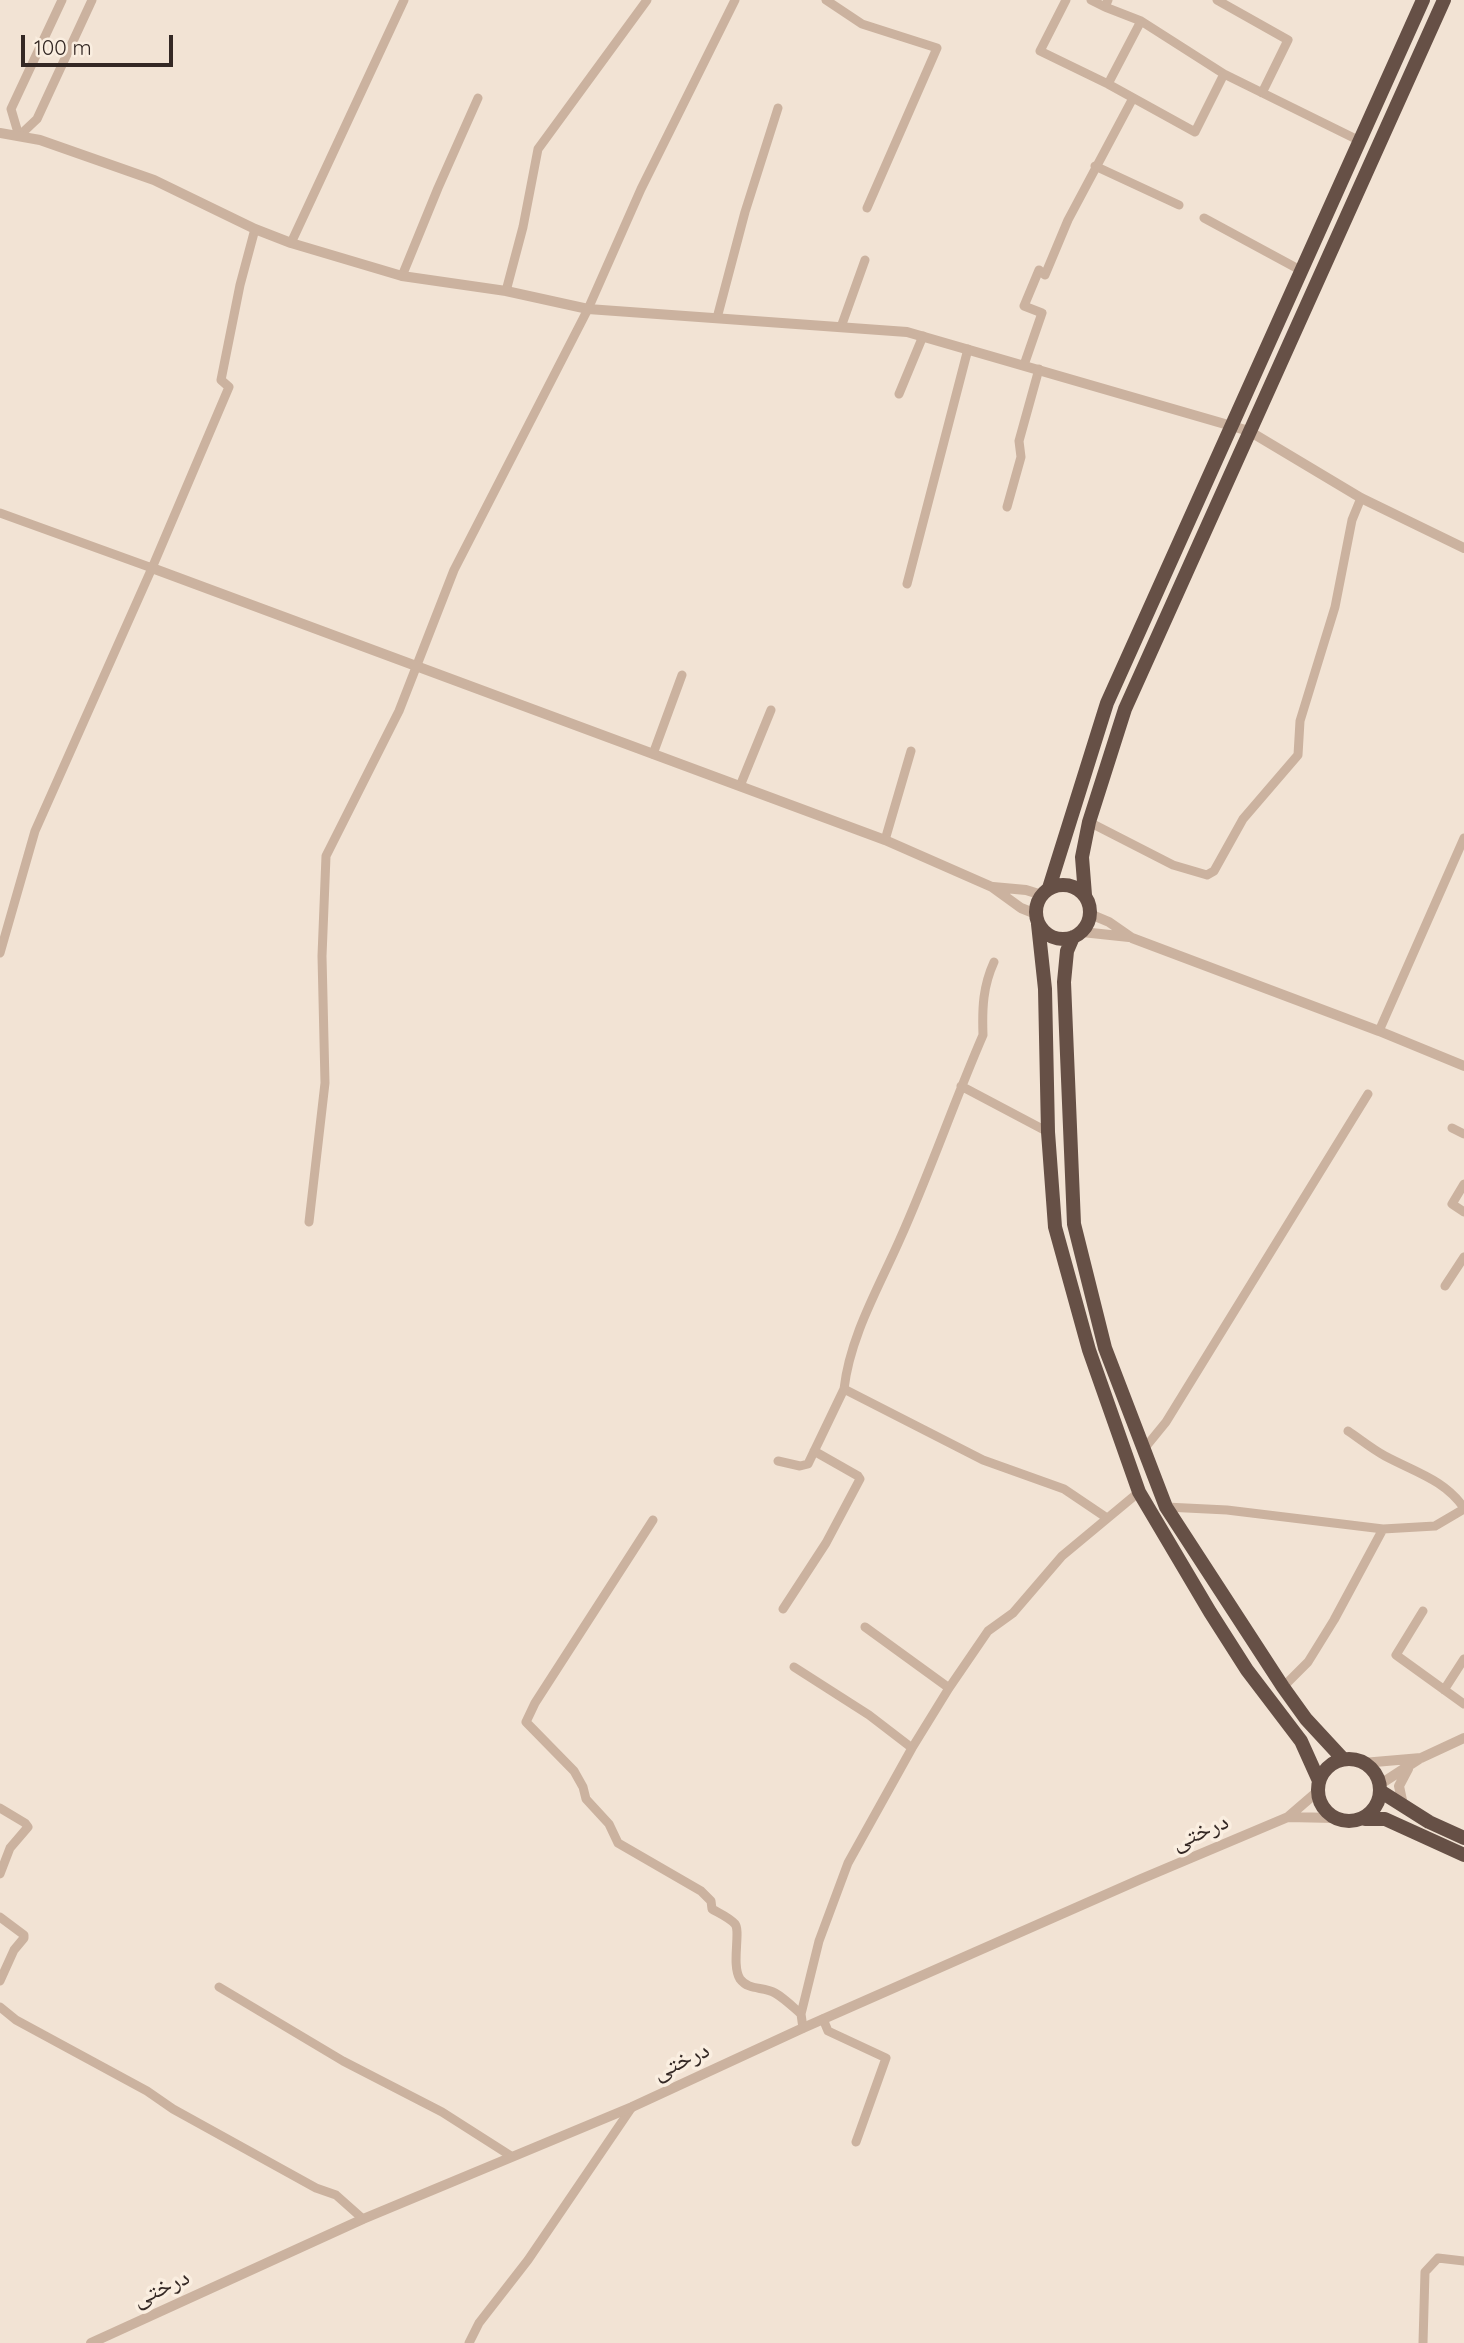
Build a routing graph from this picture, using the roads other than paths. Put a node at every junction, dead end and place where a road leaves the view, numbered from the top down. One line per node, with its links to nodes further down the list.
1 (62, 0): 21 (street)
2 (92, 0): 21 (street)
3 (404, 0): 28 (street)
4 (647, 0): 32 (street)
5 (735, 0): 33 (street)
6 (825, 0): 25 (street)
7 (1066, 0): 15 (street)
8 (1091, 0): 12 (street)
9 (1217, 0): 16 (street)
10 (1423, 0): 22 (highway)
11 (1444, 0): 42 (highway)
12 (1107, 4): 13 (street)
13 (1141, 21): 14 (street); 15 (street)
14 (1224, 74): 16 (street); 18 (street)
15 (1108, 84): 18 (street)
16 (1262, 93): 22 (street)
17 (478, 98): 31 (street)
18 (1133, 98): 23 (street)
19 (778, 108): 34 (street)
20 (0, 133): 21 (street)
21 (19, 135): 27 (street)
22 (1360, 141): 30 (highway)
23 (1095, 166): 24 (street); 38 (street)
24 (1179, 205)
25 (867, 208)
26 (1204, 218): 30 (street)
27 (255, 229): 28 (street); 47 (street)
28 (290, 243): 31 (street)
29 (865, 260): 35 (street)
30 (1302, 271): 41 (highway)
31 (402, 276): 32 (street)
32 (506, 291): 33 (street)
33 (588, 309): 34 (street); 49 (street)
34 (717, 318): 35 (street)
35 (841, 327): 36 (street)
36 (923, 336): 37 (street); 40 (street)
37 (968, 349): 38 (street); 48 (street)
38 (1024, 365): 39 (street)
39 (1039, 369): 41 (street); 44 (street)
40 (899, 394)
41 (1231, 426): 42 (street); 59 (highway)
42 (1249, 431): 43 (street); 55 (highway)
43 (1361, 498): 46 (street); 55 (street)
44 (1007, 508)
45 (0, 513): 47 (street)
46 (1464, 548)
47 (152, 568): 49 (street); 65 (street)
48 (907, 584)
49 (415, 667): 53 (street); 76 (street)
50 (682, 675): 53 (street)
51 (771, 710): 54 (street)
52 (911, 751): 57 (street)
53 (653, 754): 54 (street)
54 (740, 786): 57 (street)
55 (1089, 822): 60 (highway)
56 (1464, 838): 67 (street)
57 (885, 840): 58 (street)
58 (992, 887): 59 (street); 62 (street)
59 (1045, 891): 60 (highway); 62 (highway)
60 (1085, 895): 61 (highway)
61 (1090, 914): 63 (highway); 64 (street)
62 (1037, 919): 63 (highway); 72 (highway)
63 (1077, 935): 64 (street); 81 (highway)
64 (1132, 938): 67 (street)
65 (0, 953)
66 (994, 962): 69 (street)
67 (1379, 1031): 68 (street)
68 (1464, 1066)
69 (961, 1086): 72 (street); 79 (street)
70 (1368, 1094): 81 (street)
71 (1452, 1128): 73 (street)
72 (1048, 1132): 84 (highway)
73 (1464, 1134)
74 (1464, 1184): 75 (street)
75 (1464, 1212)
76 (309, 1222)
77 (1464, 1257): 78 (street)
78 (1445, 1286)
79 (844, 1389): 82 (street); 87 (street)
80 (1348, 1431): 86 (street)
81 (1144, 1450): 85 (highway)
82 (814, 1451): 83 (street); 90 (street)
83 (778, 1461)
84 (1139, 1492): 87 (street); 105 (highway)
85 (1167, 1507): 89 (street); 95 (highway)
86 (1464, 1508): 89 (street)
87 (1107, 1518): 96 (street)
88 (653, 1520): 119 (street)
89 (1383, 1530): 95 (street)
90 (783, 1609)
91 (1423, 1611): 97 (street)
92 (865, 1627): 96 (street)
93 (1464, 1659): 97 (street)
94 (794, 1667): 100 (street)
95 (1283, 1687): 102 (highway)
96 (949, 1688): 100 (street)
97 (1444, 1690): 98 (street)
98 (1464, 1704)
99 (1464, 1738): 101 (street)
100 (912, 1748): 119 (street)
101 (1421, 1758): 103 (street); 104 (street)
102 (1343, 1759): 103 (highway); 105 (highway)
103 (1363, 1763): 106 (highway)
104 (1408, 1767): 106 (street); 107 (street)
105 (1318, 1787): 109 (street); 110 (highway)
106 (1379, 1788): 107 (highway); 111 (highway)
107 (1403, 1805): 112 (highway)
108 (0, 1808): 114 (street)
109 (1289, 1817): 110 (street); 120 (street, درختی)
110 (1335, 1818): 111 (highway)
111 (1365, 1819): 113 (highway)
112 (1464, 1838)
113 (1464, 1855)
114 (0, 1874)
115 (0, 1917): 116 (street)
116 (0, 1981)
117 (219, 1987): 124 (street)
118 (0, 2007): 125 (street)
119 (801, 2014): 121 (street)
120 (823, 2019): 121 (street, درختی); 123 (street)
121 (803, 2028): 122 (street, درختی)
122 (632, 2107): 124 (street, درختی); 128 (street)
123 (856, 2142)
124 (511, 2156): 125 (street, درختی)
125 (363, 2219): 127 (street, درختی)
126 (1464, 2261): 129 (street)
127 (90, 2343)
128 (469, 2343)
129 (1423, 2343)

